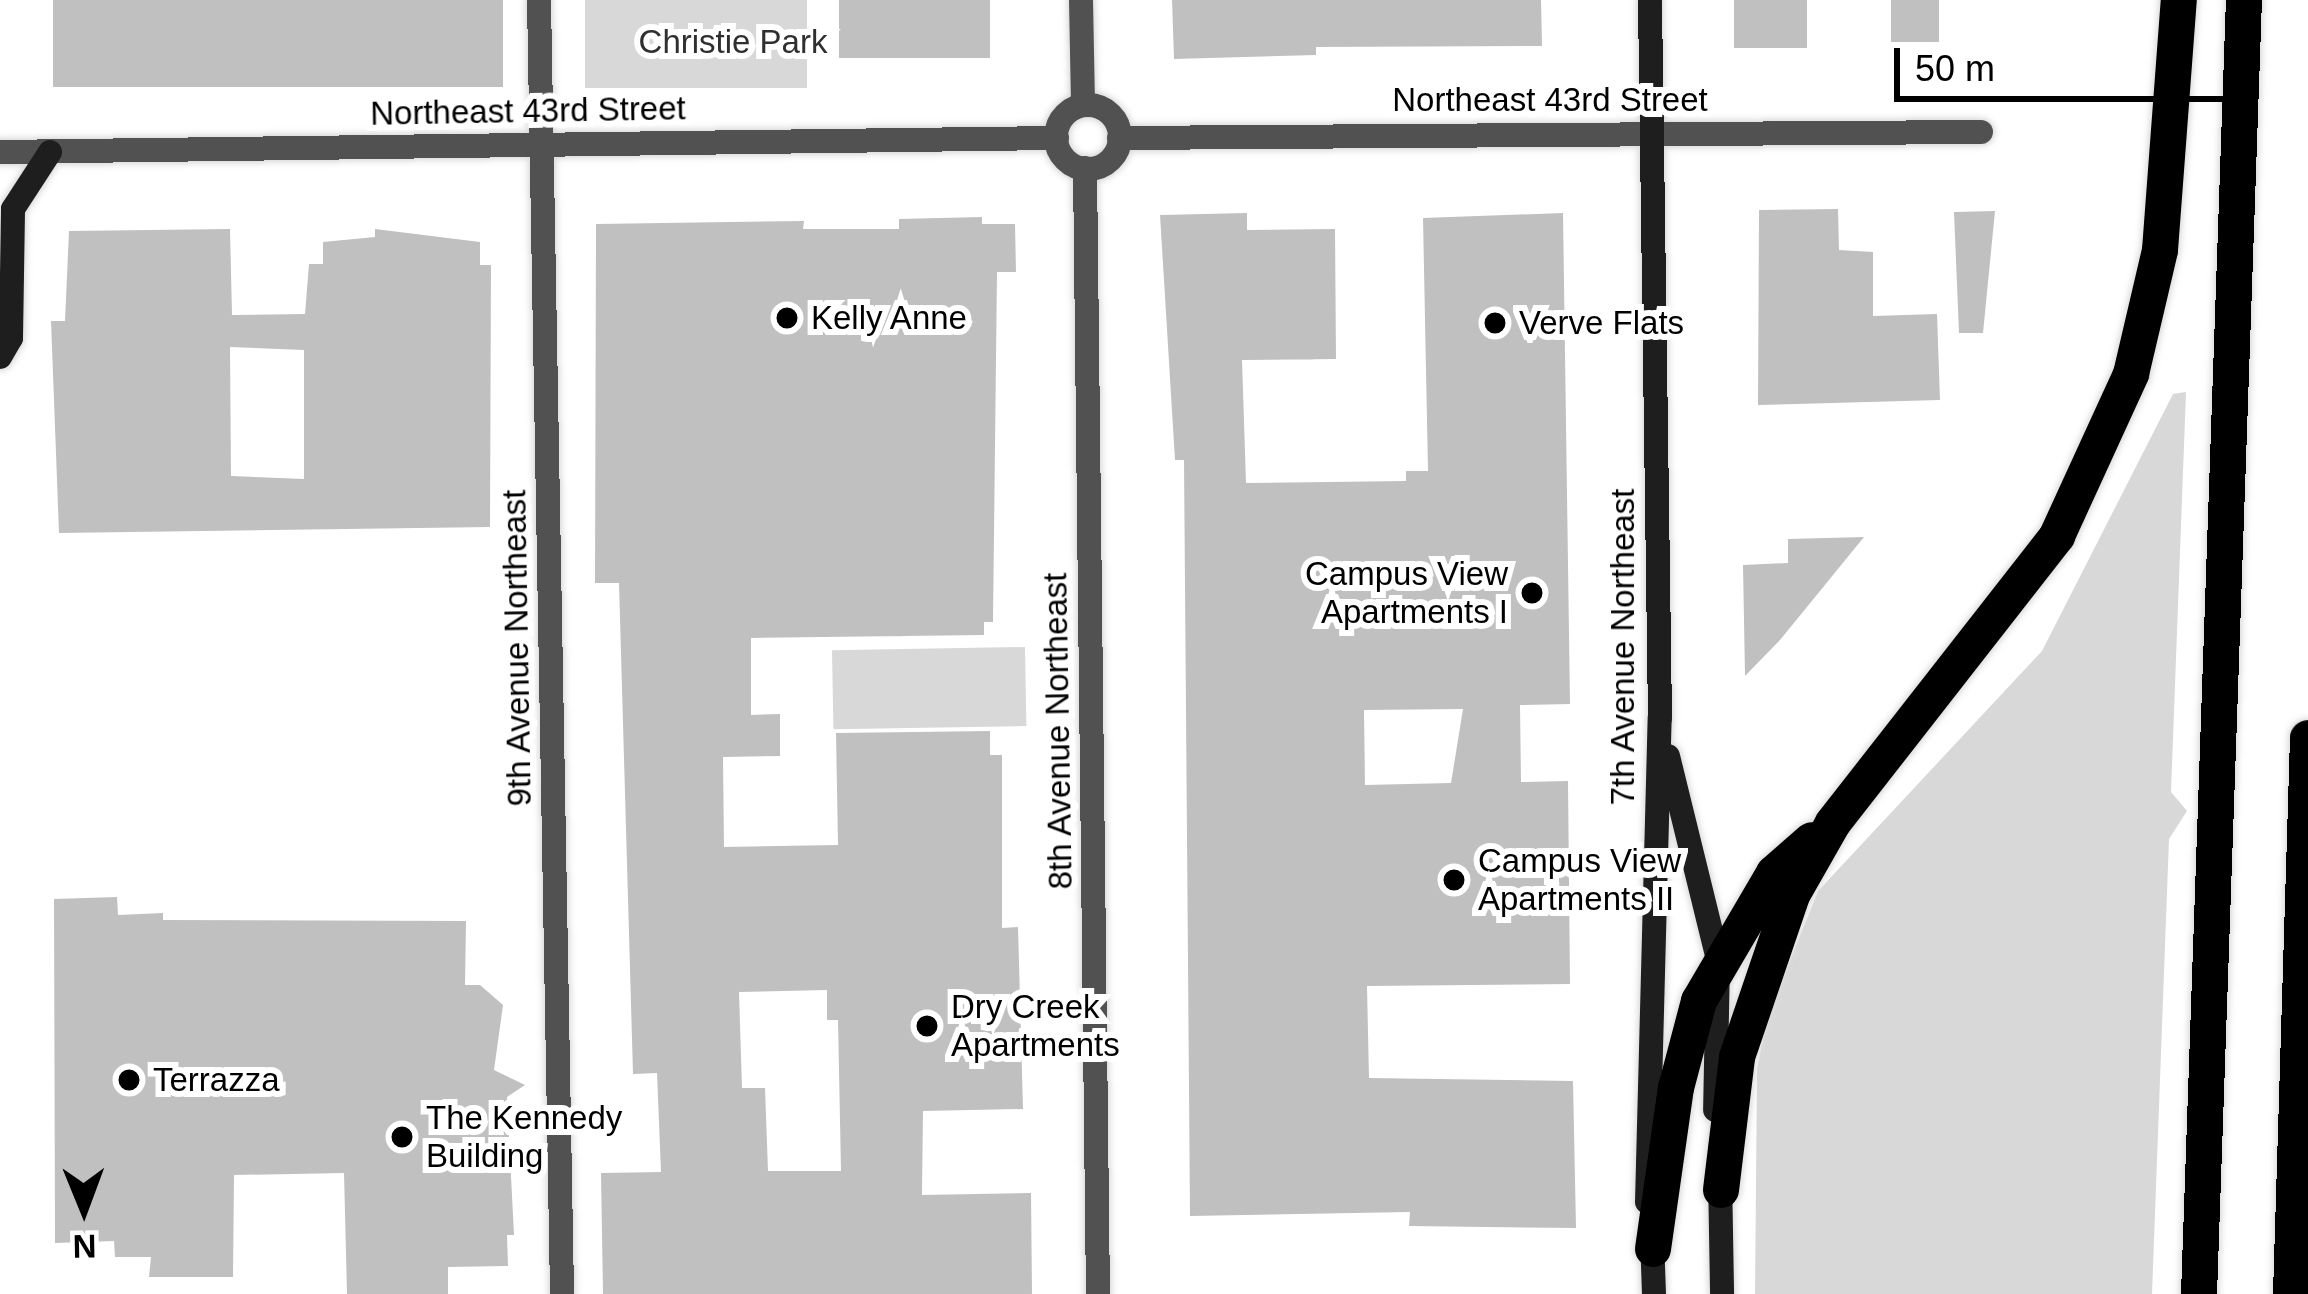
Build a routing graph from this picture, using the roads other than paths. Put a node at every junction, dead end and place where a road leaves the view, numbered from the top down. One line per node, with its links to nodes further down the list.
1 (539, 0): 11 (street, 9th Avenue Northeast)
2 (1081, 0): 6 (street)
3 (1650, 0): 8 (main road, 7th Avenue Northeast)
4 (2179, 0): 18 (highway)
5 (2244, 0): 26 (highway)
6 (1083, 106): 9 (street); 10 (street)
7 (1981, 131): 8 (street, Northeast 43rd Street)
8 (1651, 132): 10 (street, Northeast 43rd Street); 16 (main road, 7th Avenue Northeast)
9 (1057, 138): 11 (street, Northeast 43rd Street); 14 (street)
10 (1119, 138): 14 (street)
11 (540, 142): 13 (street, Northeast 43rd Street); 22 (street, 9th Avenue Northeast)
12 (0, 152): 13 (street, Northeast 43rd Street)
13 (50, 152): 15 (main road)
14 (1085, 168): 23 (street, 8th Avenue Northeast)
15 (0, 357)
16 (1660, 718): 19 (main road); 21 (main road, 7th Avenue Northeast)
17 (2308, 738): 27 (highway)
18 (1833, 823): 19 (highway); 20 (highway)
19 (1718, 960): 20 (main road); 21 (highway)
20 (1720, 1190): 25 (main road)
21 (1653, 1249): 24 (main road, 7th Avenue Northeast)
22 (562, 1294)
23 (1098, 1294)
24 (1654, 1294)
25 (1722, 1294)
26 (2199, 1294)
27 (2291, 1294)

